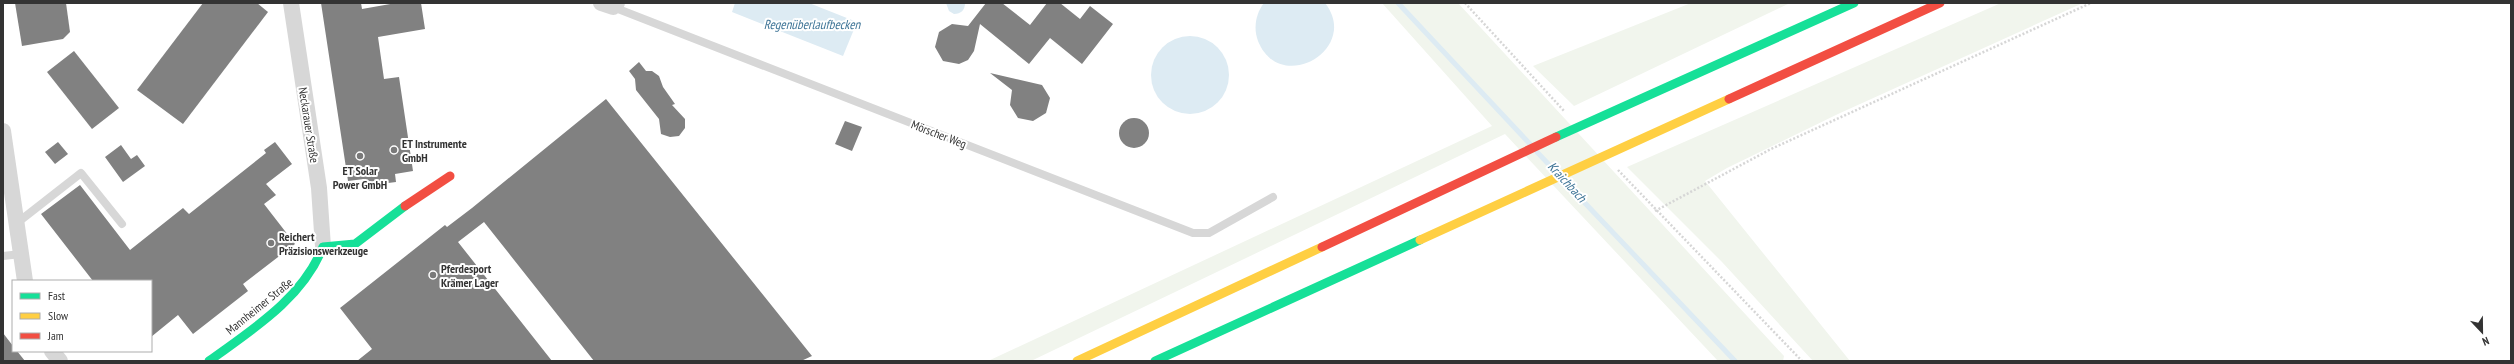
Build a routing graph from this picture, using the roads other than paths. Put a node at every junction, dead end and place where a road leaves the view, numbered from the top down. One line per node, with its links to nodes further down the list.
1 (291, 3): 10 (street, Neckarauer Straße)
2 (1854, 3): 17 (main road)
3 (1940, 3): 18 (main road)
4 (610, 4): 7 (lane, Mörscher Weg)
5 (3, 131): 8 (street)
6 (450, 176): 10 (main road)
7 (1273, 197)
8 (17, 223): 9 (lane); 11 (street)
9 (122, 224)
10 (323, 247): 16 (main road, Mannheimer Straße)
11 (21, 254): 12 (lane); 13 (street)
12 (3, 256)
13 (25, 280)
14 (53, 352): 15 (street)
15 (60, 361)
16 (209, 361)
17 (1077, 361)
18 (1155, 361)

